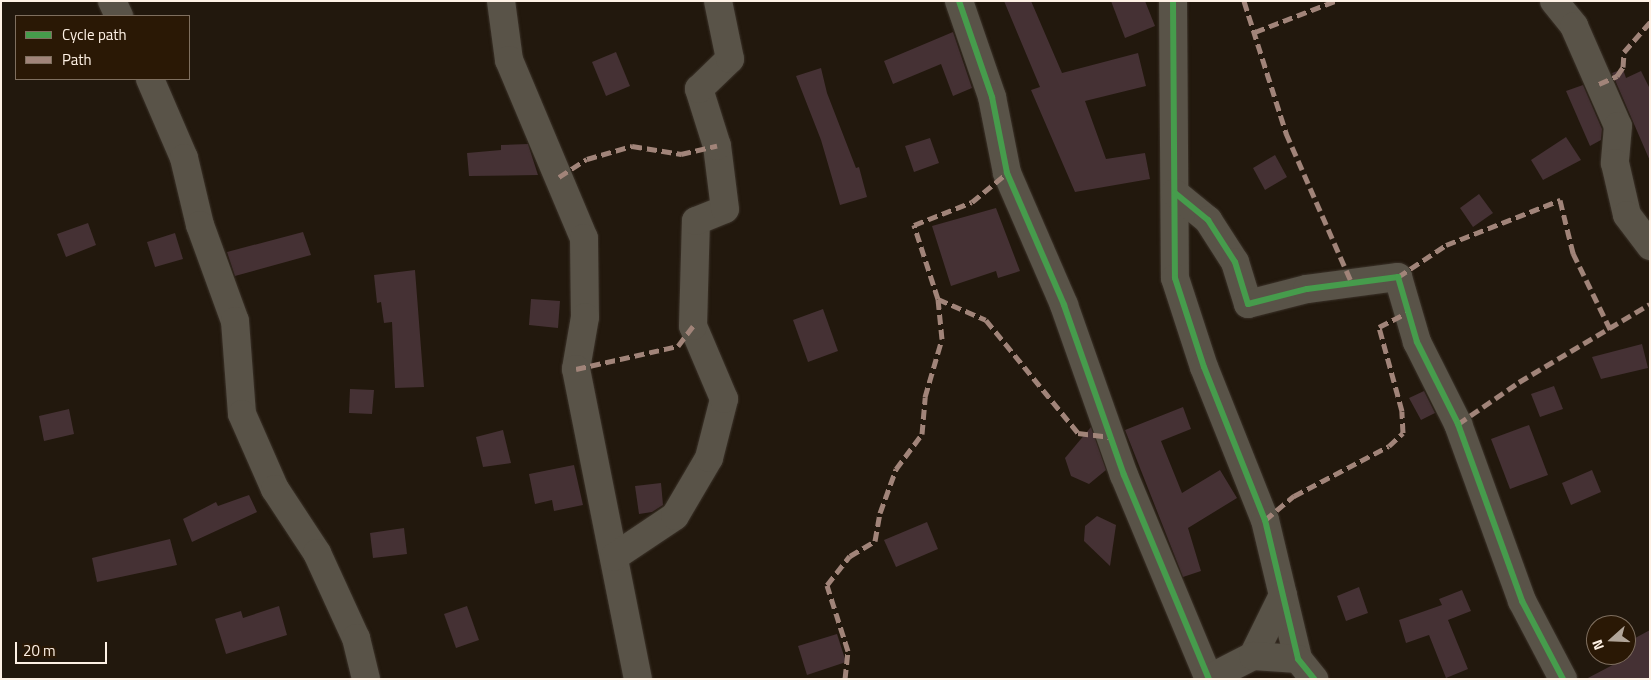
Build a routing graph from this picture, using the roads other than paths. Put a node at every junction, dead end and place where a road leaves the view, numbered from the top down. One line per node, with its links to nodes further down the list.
1 (112, 1): 7 (street)
2 (501, 1): 11 (street)
3 (718, 1): 11 (street)
4 (959, 1): 17 (street)
5 (1173, 1): 9 (street)
6 (1554, 1): 10 (street)
7 (119, 15)
8 (150, 80): 15 (street)
9 (1175, 193): 12 (street); 18 (street)
10 (1650, 246)
11 (614, 557): 16 (street)
12 (1283, 595): 13 (street); 14 (street)
13 (1253, 656): 14 (street); 17 (street)
14 (1306, 669)
15 (366, 679)
16 (638, 679)
17 (1208, 679)
18 (1563, 679)

